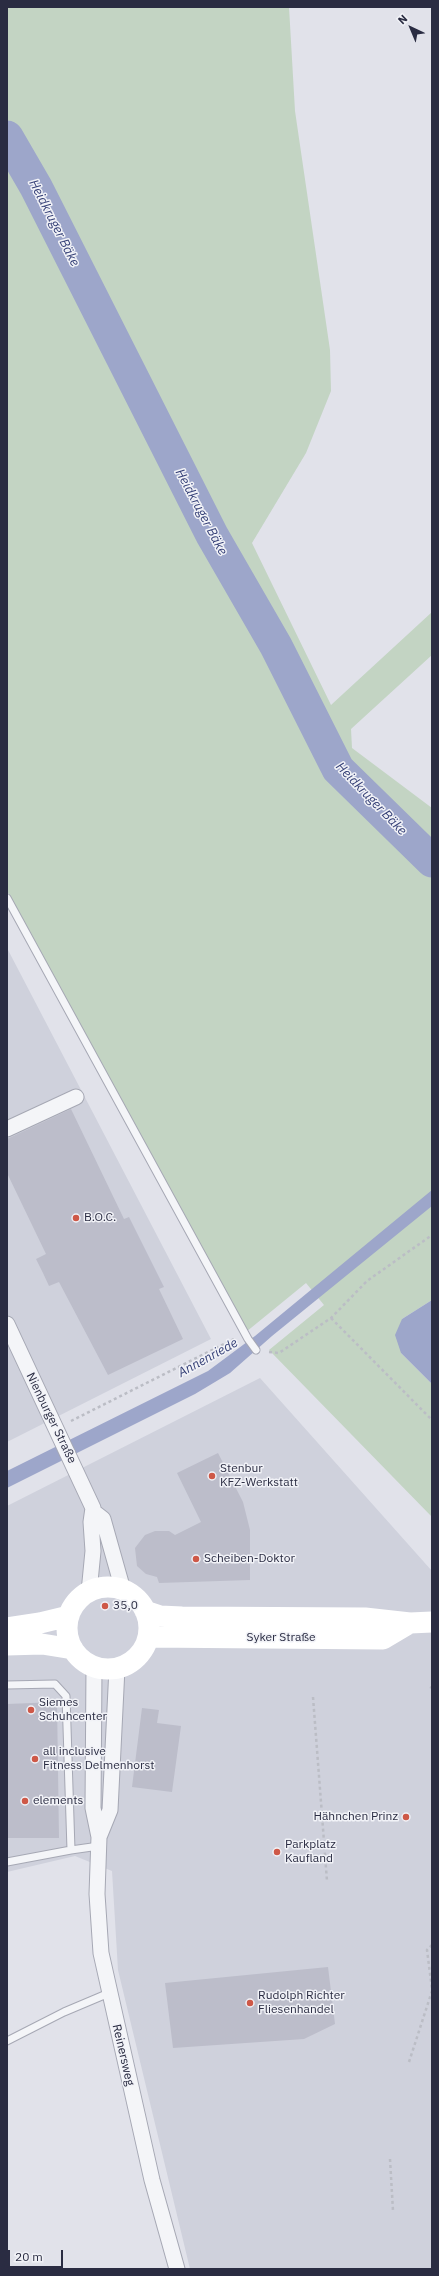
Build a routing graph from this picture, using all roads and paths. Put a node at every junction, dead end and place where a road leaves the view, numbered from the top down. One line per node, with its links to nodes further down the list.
1 (7, 898): 7 (lane)
2 (76, 1097): 3 (street)
3 (7, 1129)
4 (432, 1235): 5 (path)
5 (331, 1318): 8 (path); 9 (path)
6 (7, 1324): 10 (street, Nienburger Straße)
7 (244, 1331): 8 (lane); 10 (path)
8 (256, 1350)
9 (432, 1420)
10 (59, 1434): 11 (street, Nienburger Straße)
11 (94, 1512): 12 (street, Nienburger Straße); 13 (street)
12 (124, 1590): 13 (main road); 14 (main road)
13 (89, 1592): 15 (main road)
14 (145, 1611): 17 (main road, Syker Straße); 19 (main road)
15 (69, 1616): 18 (main road); 21 (main road)
16 (432, 1622): 17 (main road, Syker Straße)
17 (410, 1623): 19 (main road, Syker Straße)
18 (7, 1628)
19 (148, 1637): 23 (main road)
20 (7, 1646): 21 (main road)
21 (73, 1649): 22 (main road)
22 (94, 1667): 23 (main road); 26 (street, Reinersweg)
23 (117, 1668): 26 (street, Reinersweg)
24 (7, 1685): 27 (lane)
25 (313, 1697): 29 (path)
26 (99, 1841): 27 (lane); 32 (street, Reinersweg)
27 (71, 1850): 28 (lane)
28 (7, 1862)
29 (327, 1880)
30 (432, 1945): 31 (path)
31 (432, 1990): 34 (path)
32 (109, 1994): 33 (lane); 37 (street, Reinersweg)
33 (7, 2041)
34 (409, 2062)
35 (390, 2159): 36 (path)
36 (393, 2211)
37 (177, 2269)

